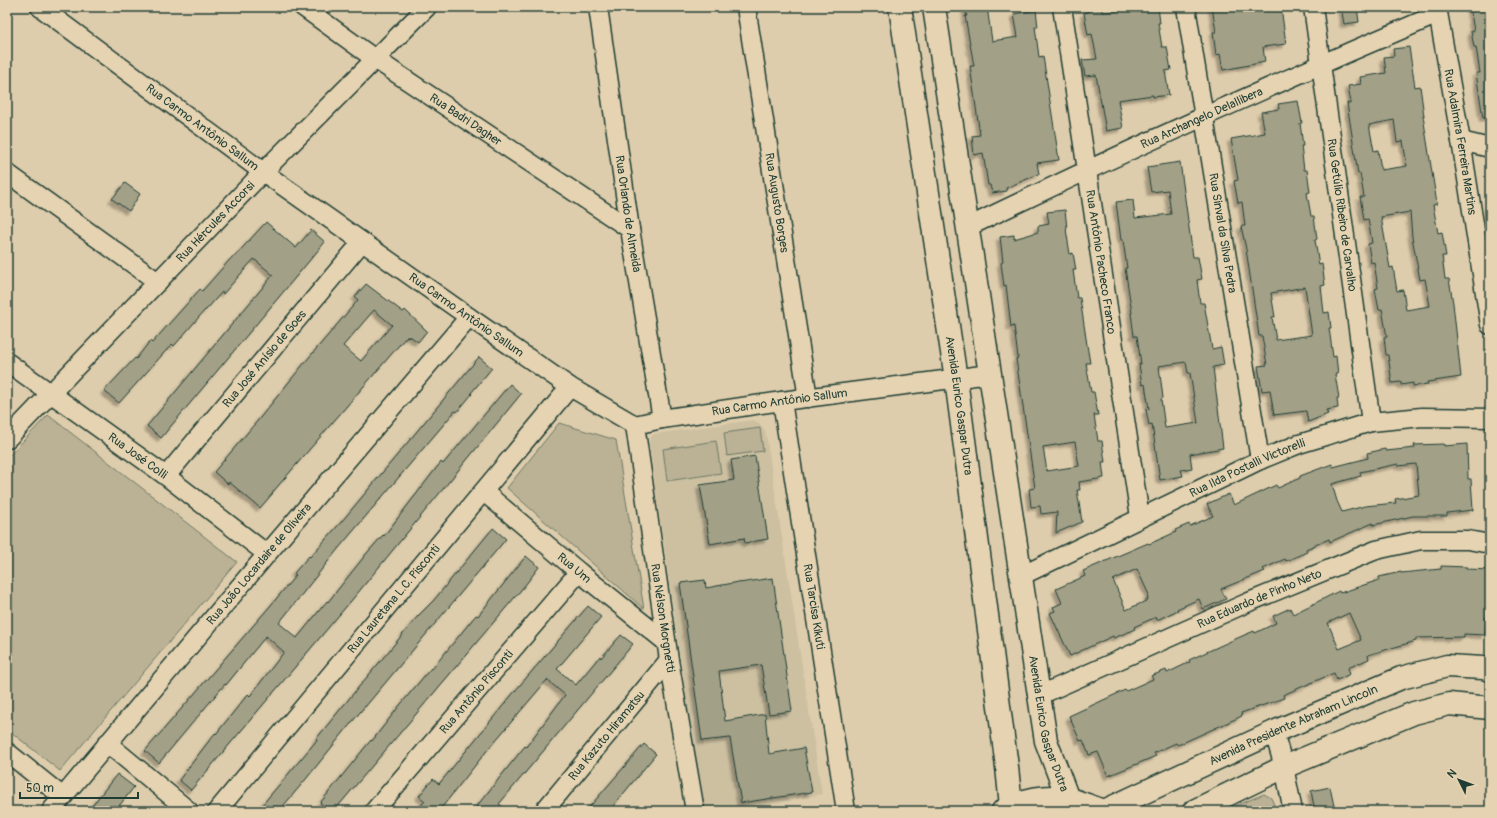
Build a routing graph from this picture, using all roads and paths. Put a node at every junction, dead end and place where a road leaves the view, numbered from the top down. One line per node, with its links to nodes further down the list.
1 (40, 7): 20 (street, Rua Carmo Antônio Sallum)
2 (303, 7): 14 (street, Rua Badri Dagher)
3 (427, 7): 14 (street, Rua Hércules Accorsi)
4 (598, 7): 23 (street, Rua Orlando de Almeida)
5 (746, 7): 34 (street, Rua Augusto Borges)
6 (900, 7): 13 (street, Avenida Eurico Gaspar Dutra)
7 (934, 7): 12 (street, Avenida Eurico Gaspar Dutra)
8 (1062, 7): 19 (street, Rua Antônio Pacheco Franco)
9 (1186, 7): 16 (street, Rua Sinval da Silva Pedra)
10 (1313, 7): 15 (street, Rua Getúlio Ribeiro de Carvalho)
11 (1438, 10): 15 (street, Rua Archangelo Delallibera); 17 (street, Rua Adalmira Ferreira Martins)
12 (938, 37): 13 (street); 22 (street, Avenida Eurico Gaspar Dutra)
13 (906, 42): 31 (street, Avenida Eurico Gaspar Dutra)
14 (375, 59): 20 (street, Rua Hércules Accorsi); 23 (street, Rua Badri Dagher)
15 (1322, 63): 16 (street, Rua Archangelo Delallibera); 38 (street, Rua Getúlio Ribeiro de Carvalho)
16 (1204, 117): 19 (street, Rua Archangelo Delallibera); 41 (street, Rua Sinval da Silva Pedra)
17 (1461, 141): 18 (street); 25 (street, Rua Adalmira Ferreira Martins)
18 (1490, 148)
19 (1088, 169): 22 (street, Rua Archangelo Delallibera); 44 (street, Rua Antônio Pacheco Franco)
20 (263, 172): 24 (street, Rua Carmo Antônio Sallum); 26 (street, Rua Hércules Accorsi)
21 (7, 173): 26 (street)
22 (968, 227): 30 (street, Avenida Eurico Gaspar Dutra)
23 (630, 229): 37 (street, Rua Orlando de Almeida)
24 (362, 242): 27 (street, Rua Carmo Antônio Sallum); 42 (street, Rua José Anísio de Goes)
25 (1486, 274): 28 (street, Rua Adalmira Ferreira Martins)
26 (158, 282): 33 (street, Rua Hércules Accorsi)
27 (469, 317): 32 (street, Rua Carmo Antônio Sallum); 46 (street, Rua João Locardaire de Oliveira)
28 (1490, 325)
29 (7, 362): 33 (street, Rua José Colli)
30 (990, 374): 31 (street, Rua Carmo Antônio Sallum); 48 (street, Avenida Eurico Gaspar Dutra)
31 (956, 379): 34 (street, Rua Carmo Antônio Sallum); 60 (street, Avenida Eurico Gaspar Dutra)
32 (570, 387): 39 (street, Rua Carmo Antônio Sallum); 43 (street, Rua Lauretana L.C. Pisconti)
33 (51, 394): 40 (street, Rua Hércules Accorsi); 42 (street, Rua José Colli)
34 (808, 398): 35 (street, Rua Carmo Antônio Sallum)
35 (782, 401): 37 (street, Rua Carmo Antônio Sallum); 67 (street, Rua Tarcisa Kikuti)
36 (1490, 418): 38 (street, Rua Ilda Postalli Victorelli)
37 (662, 419): 39 (street, Rua Carmo Antônio Sallum)
38 (1371, 422): 41 (street, Rua Ilda Postalli Victorelli)
39 (636, 425): 49 (street, Rua Nélson Morgnetti)
40 (7, 439)
41 (1260, 460): 44 (street, Rua Ilda Postalli Victorelli)
42 (166, 476): 46 (street, Rua José Colli)
43 (484, 492): 47 (street, Rua Um); 63 (street, Rua Lauretana L.C. Pisconti)
44 (1140, 517): 48 (street, Rua Ilda Postalli Victorelli)
45 (1490, 544): 52 (street, Rua Eduardo de Pinho Neto)
46 (267, 554): 55 (street, Rua João Locardaire de Oliveira)
47 (578, 572): 49 (street, Rua Um); 64 (street, Rua Antônio Pisconti)
48 (1021, 576): 52 (street, Avenida Eurico Gaspar Dutra)
49 (666, 642): 50 (street, Rua Nélson Morgnetti)
50 (669, 660): 65 (street, Rua Kazuto Hiramatsu); 66 (street, Rua Nélson Morgnetti)
51 (1490, 670): 54 (street, Avenida Presidente Abraham Lincoln)
52 (1038, 696): 59 (street, Avenida Eurico Gaspar Dutra)
53 (1490, 708): 57 (street)
54 (1274, 732): 57 (street); 68 (street, Avenida Presidente Abraham Lincoln)
55 (107, 743): 58 (street, Rua João Locardaire de Oliveira); 62 (street)
56 (7, 752): 58 (street)
57 (1284, 767): 69 (street); 70 (street)
58 (63, 796): 61 (street, Rua João Locardaire de Oliveira)
59 (1068, 798): 60 (street); 68 (street)
60 (1007, 809)
61 (51, 811)
62 (189, 811)
63 (216, 811)
64 (374, 811)
65 (544, 811)
66 (695, 811)
67 (846, 811)
68 (1104, 811)
69 (1194, 811)
70 (1293, 811)

